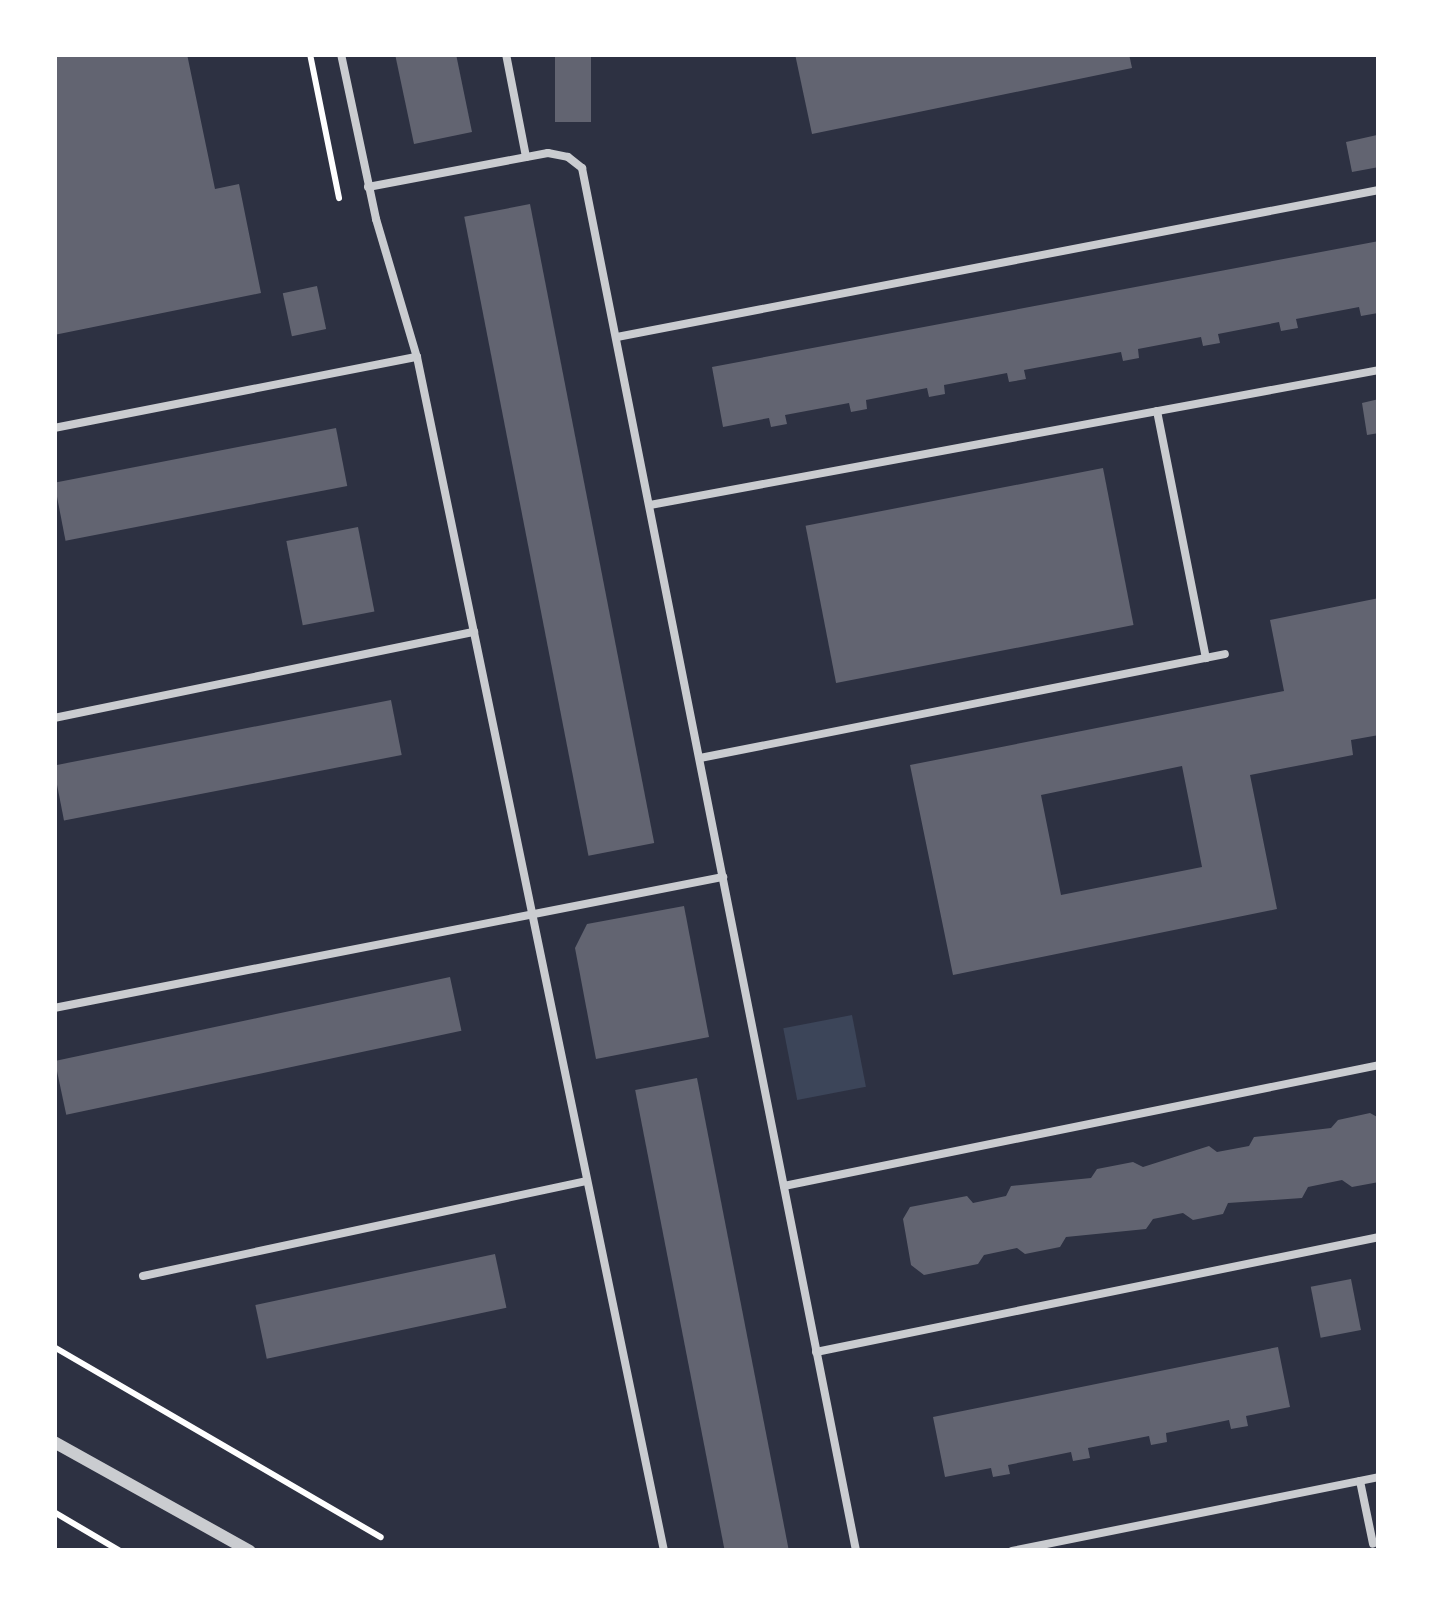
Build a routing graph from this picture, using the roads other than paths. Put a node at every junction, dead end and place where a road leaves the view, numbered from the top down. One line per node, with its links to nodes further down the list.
1 (341, 54): 4 (lane)
2 (506, 54): 3 (lane)
3 (526, 157): 4 (lane); 6 (lane)
4 (368, 187): 7 (lane)
5 (1379, 190): 6 (lane)
6 (617, 337): 11 (lane)
7 (417, 357): 10 (lane); 12 (lane)
8 (1379, 370): 9 (lane)
9 (1157, 411): 11 (lane); 14 (lane)
10 (54, 428)
11 (650, 505): 16 (lane)
12 (474, 632): 15 (lane); 18 (lane)
13 (1225, 654): 14 (lane)
14 (1206, 658): 16 (lane)
15 (54, 718)
16 (700, 758): 17 (lane)
17 (723, 877): 18 (lane); 22 (lane)
18 (531, 913): 19 (lane); 21 (lane)
19 (54, 1008)
20 (1379, 1065): 22 (lane)
21 (586, 1180): 24 (lane); 31 (lane)
22 (784, 1186): 25 (lane)
23 (1379, 1237): 25 (lane)
24 (143, 1276)
25 (816, 1352): 32 (lane)
26 (54, 1442): 30 (street)
27 (1379, 1477): 28 (lane)
28 (1360, 1480): 29 (lane); 33 (lane)
29 (1373, 1544)
30 (250, 1551)
31 (664, 1551)
32 (856, 1551)
33 (1012, 1551)

